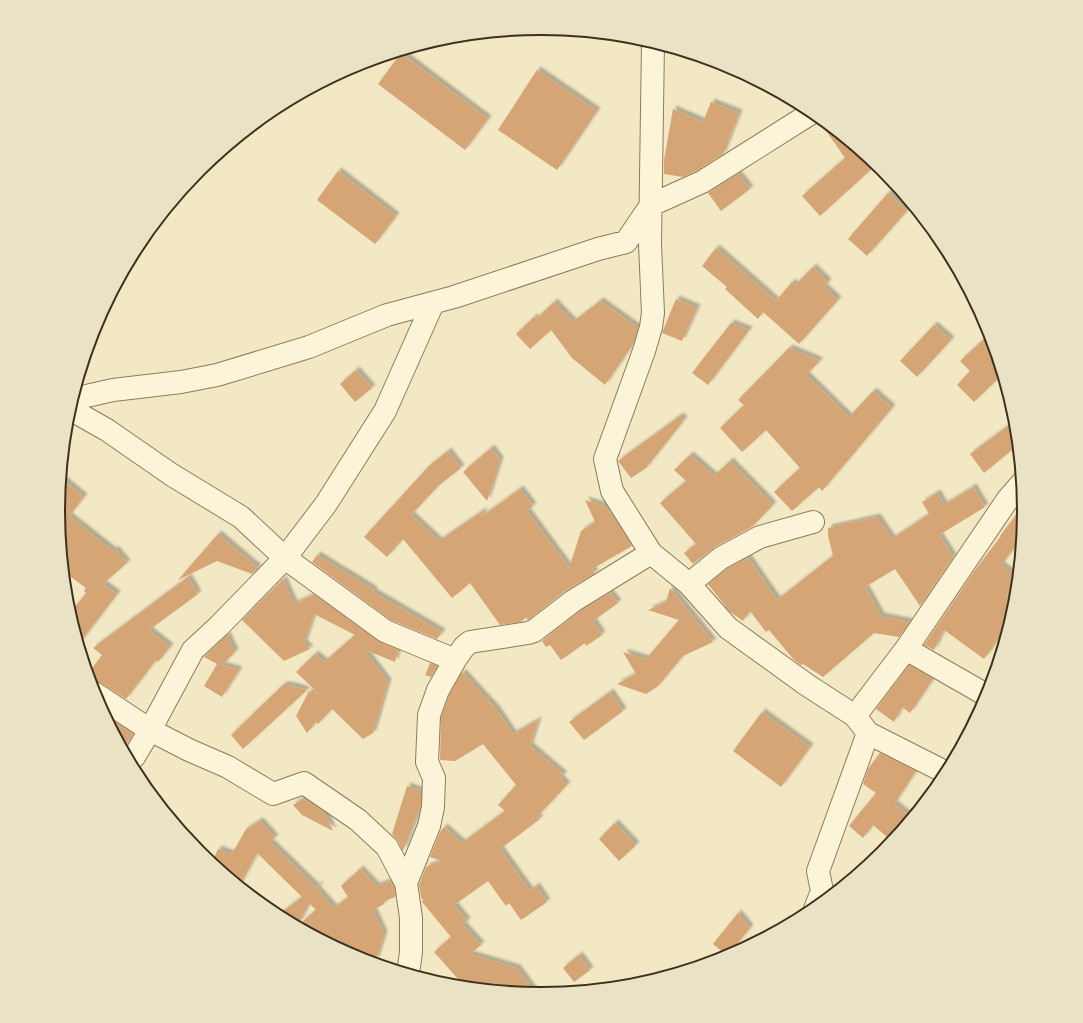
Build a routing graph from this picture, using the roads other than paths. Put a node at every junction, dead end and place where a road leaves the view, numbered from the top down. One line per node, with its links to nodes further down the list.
1 (653, 48): 3 (street)
2 (807, 116): 3 (street)
3 (651, 205): 4 (street); 5 (street)
4 (626, 242): 5 (street); 6 (street)
5 (651, 263): 11 (street)
6 (433, 303): 7 (street); 12 (street)
7 (79, 399)
8 (76, 412): 12 (street)
9 (1017, 488): 14 (street)
10 (813, 522): 13 (street)
11 (651, 553): 13 (street); 15 (street)
12 (285, 558): 15 (street); 19 (street)
13 (689, 584): 18 (street)
14 (906, 649): 16 (street); 18 (street)
15 (455, 660): 23 (street)
16 (982, 693)
17 (103, 699): 19 (street)
18 (855, 716): 20 (street)
19 (150, 730): 21 (street); 23 (street)
20 (868, 733): 22 (street); 24 (street)
21 (134, 757)
22 (942, 770)
23 (406, 883): 25 (street)
24 (819, 899)
25 (409, 969)

